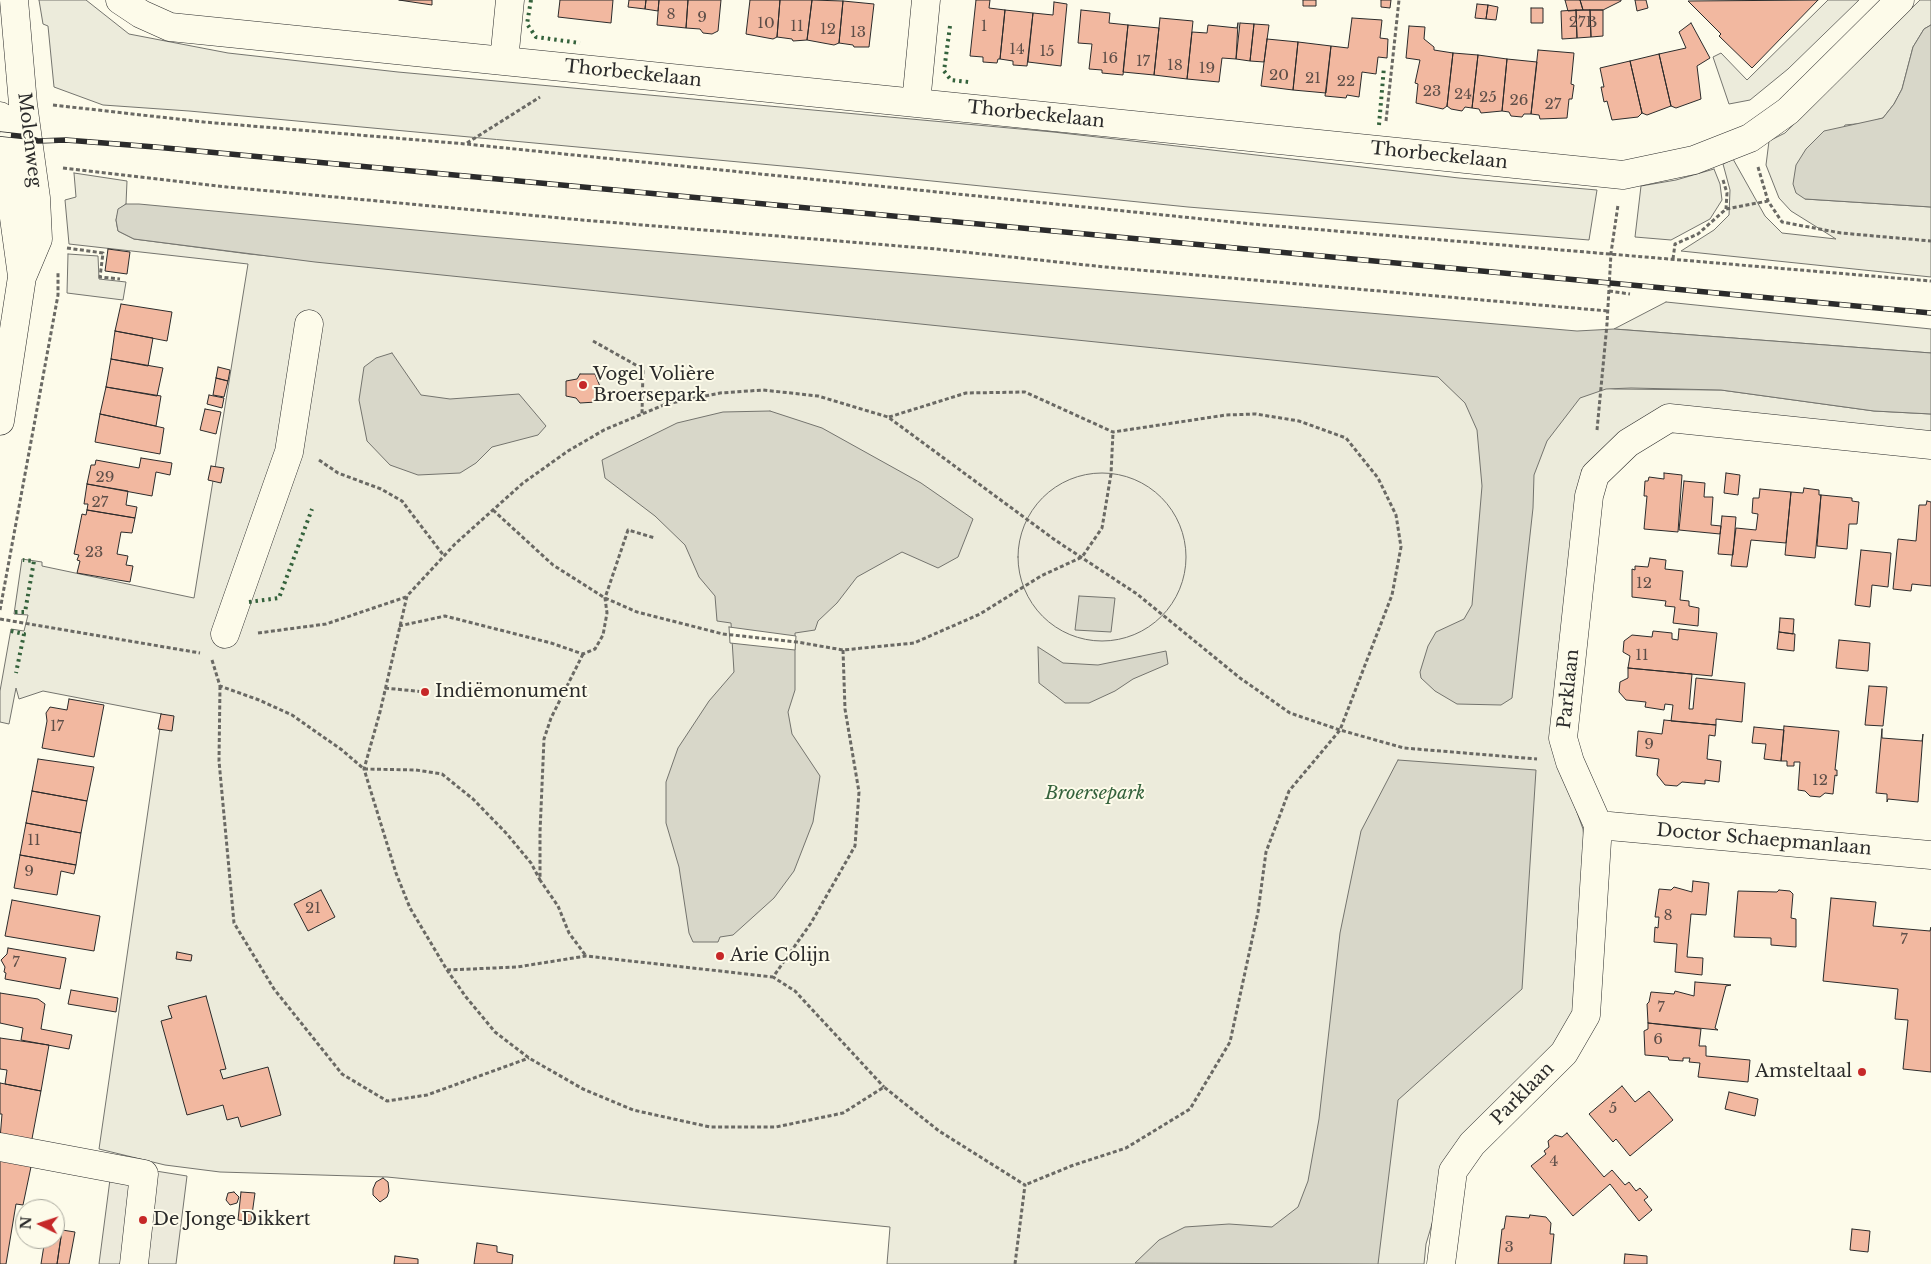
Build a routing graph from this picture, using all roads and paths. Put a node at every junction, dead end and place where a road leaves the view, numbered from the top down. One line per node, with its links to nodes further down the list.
1 (14, 0): 10 (street, Molenweg)
2 (120, 0): 7 (street, Thorbeckelaan)
3 (510, 0): 7 (street)
4 (926, 0): 9 (street)
5 (1399, 0): 12 (path)
6 (1900, 0): 12 (street, Thorbeckelaan)
7 (504, 61): 9 (street, Thorbeckelaan)
8 (541, 96): 11 (path)
9 (916, 103): 12 (street, Thorbeckelaan)
10 (12, 110): 11 (path); 13 (street, Molenweg); 19 (street, Molenweg)
11 (466, 144): 17 (path)
12 (1383, 151)
13 (31, 164): 19 (street, Molenweg); 24 (path)
14 (1619, 196): 17 (path)
15 (1931, 241): 18 (path)
16 (60, 248): 20 (path)
17 (1611, 253): 18 (path); 22 (path)
18 (1673, 259): 21 (path)
19 (11, 276): 30 (street, Molenweg)
20 (120, 279)
21 (1931, 282)
22 (1609, 291): 23 (path); 24 (path)
23 (1630, 294)
24 (1608, 311): 27 (path)
25 (310, 324): 33 (street)
26 (593, 341): 28 (path)
27 (1598, 402)
28 (642, 414): 29 (path); 34 (path)
29 (888, 417): 31 (path); 37 (path)
30 (0, 421)
31 (1113, 432): 37 (path); 48 (path)
32 (1931, 445): 49 (street, Parklaan)
33 (289, 452): 36 (path); 42 (street)
34 (493, 510): 36 (path); 39 (path)
35 (655, 538): 39 (path)
36 (444, 556): 38 (path)
37 (1082, 557): 43 (path); 48 (path)
38 (407, 596): 41 (path); 42 (path)
39 (604, 598): 43 (path); 44 (path)
40 (0, 619): 42 (path)
41 (399, 626): 44 (path); 46 (path)
42 (218, 645): 45 (path)
43 (843, 650): 56 (path)
44 (583, 654): 53 (path)
45 (220, 686): 50 (path); 57 (path)
46 (385, 688): 47 (path); 50 (path)
47 (426, 692)
48 (1340, 730): 49 (path); 60 (path)
49 (1570, 762): 51 (street, Parklaan)
50 (364, 769): 53 (path); 55 (path)
51 (1598, 825): 52 (street, Doctor Schaepmanlaan); 63 (street, Parklaan)
52 (1931, 855)
53 (540, 880): 54 (path)
54 (586, 956): 55 (path); 56 (path)
55 (447, 970): 57 (path)
56 (773, 977): 58 (path)
57 (529, 1058): 58 (path)
58 (884, 1087): 60 (path)
59 (0, 1147): 61 (street)
60 (1025, 1185): 62 (path)
61 (134, 1264)
62 (1016, 1264)
63 (1441, 1264)

